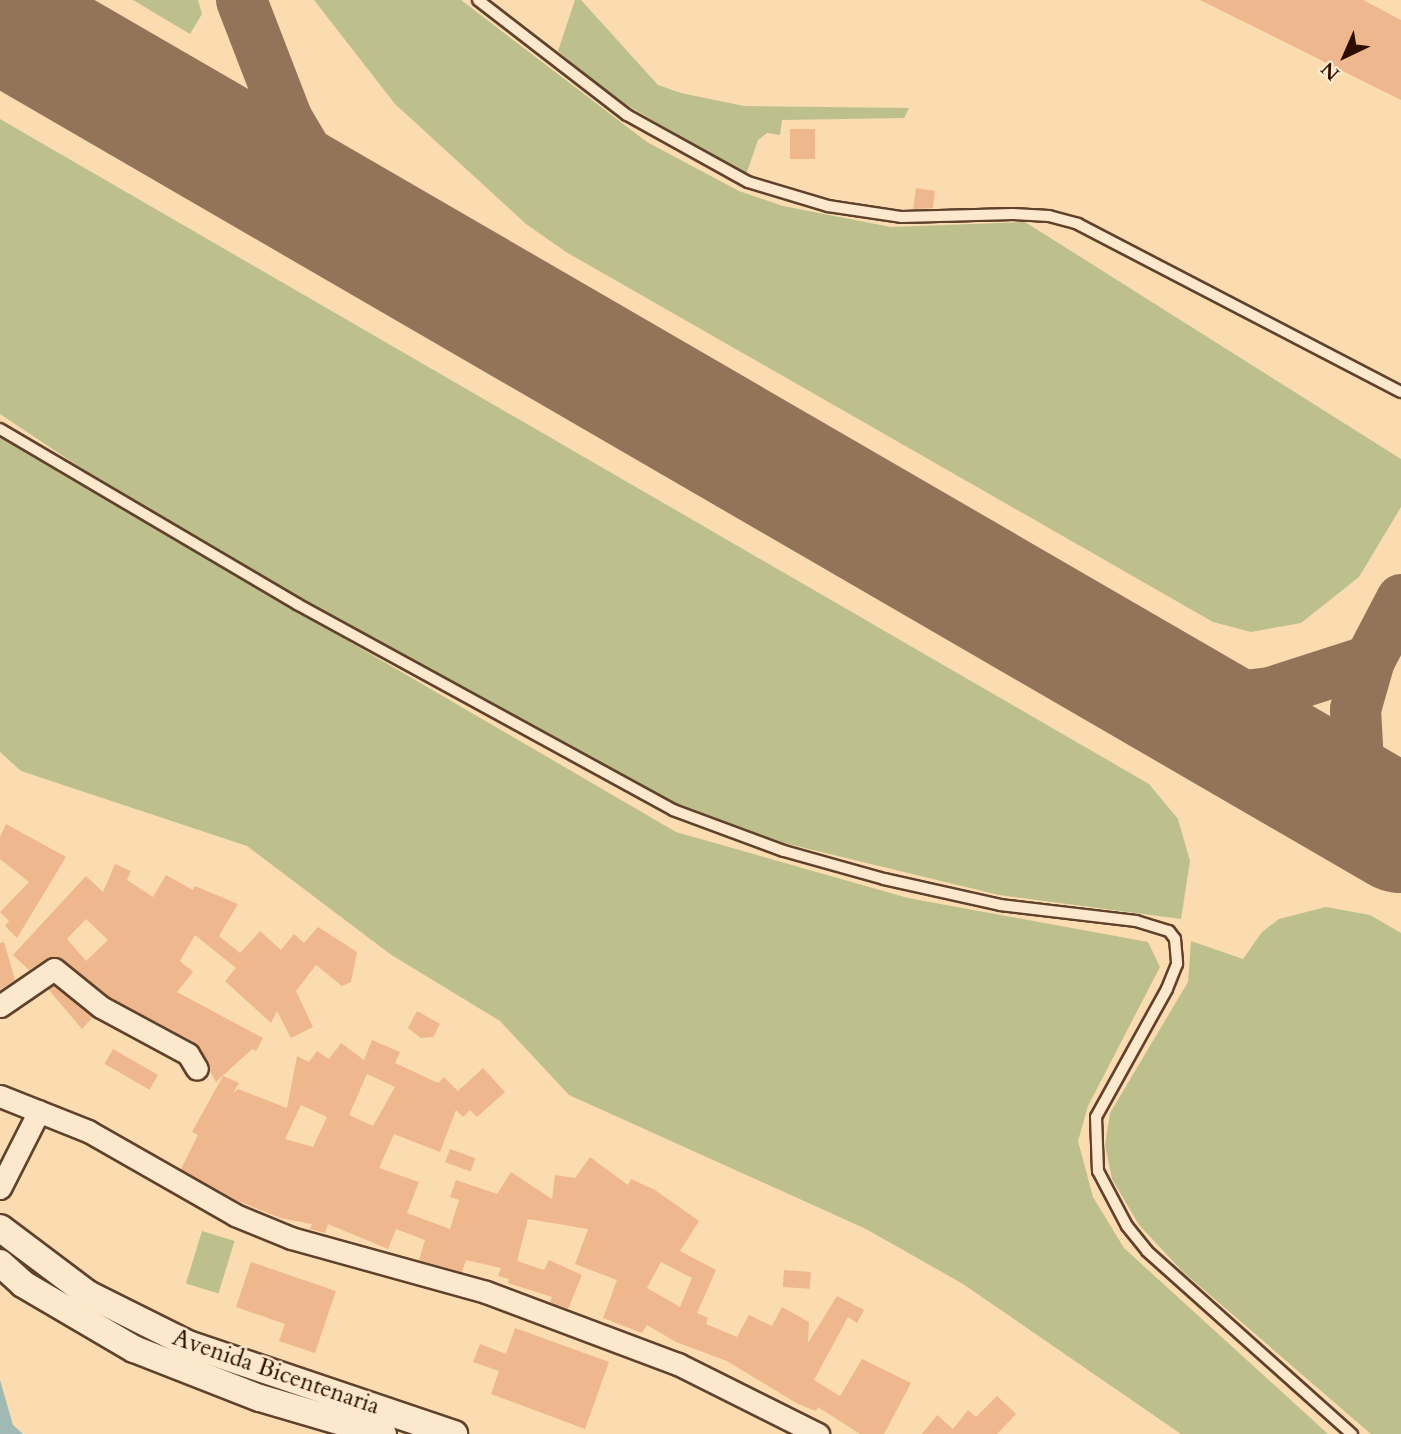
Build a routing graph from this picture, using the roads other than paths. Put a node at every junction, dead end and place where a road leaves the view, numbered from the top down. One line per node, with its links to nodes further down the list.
1 (478, 0): 2 (lane)
2 (1401, 392)
3 (0, 429): 14 (lane)
4 (0, 1006): 5 (street)
5 (197, 1069)
6 (0, 1096): 7 (street)
7 (39, 1111): 8 (street); 13 (street)
8 (0, 1188)
9 (0, 1228): 12 (street, Avenida Bicentenaria)
10 (0, 1262): 11 (street, Avenida Bicentenaria)
11 (383, 1434)
12 (454, 1434)
13 (818, 1434)
14 (1352, 1434)

